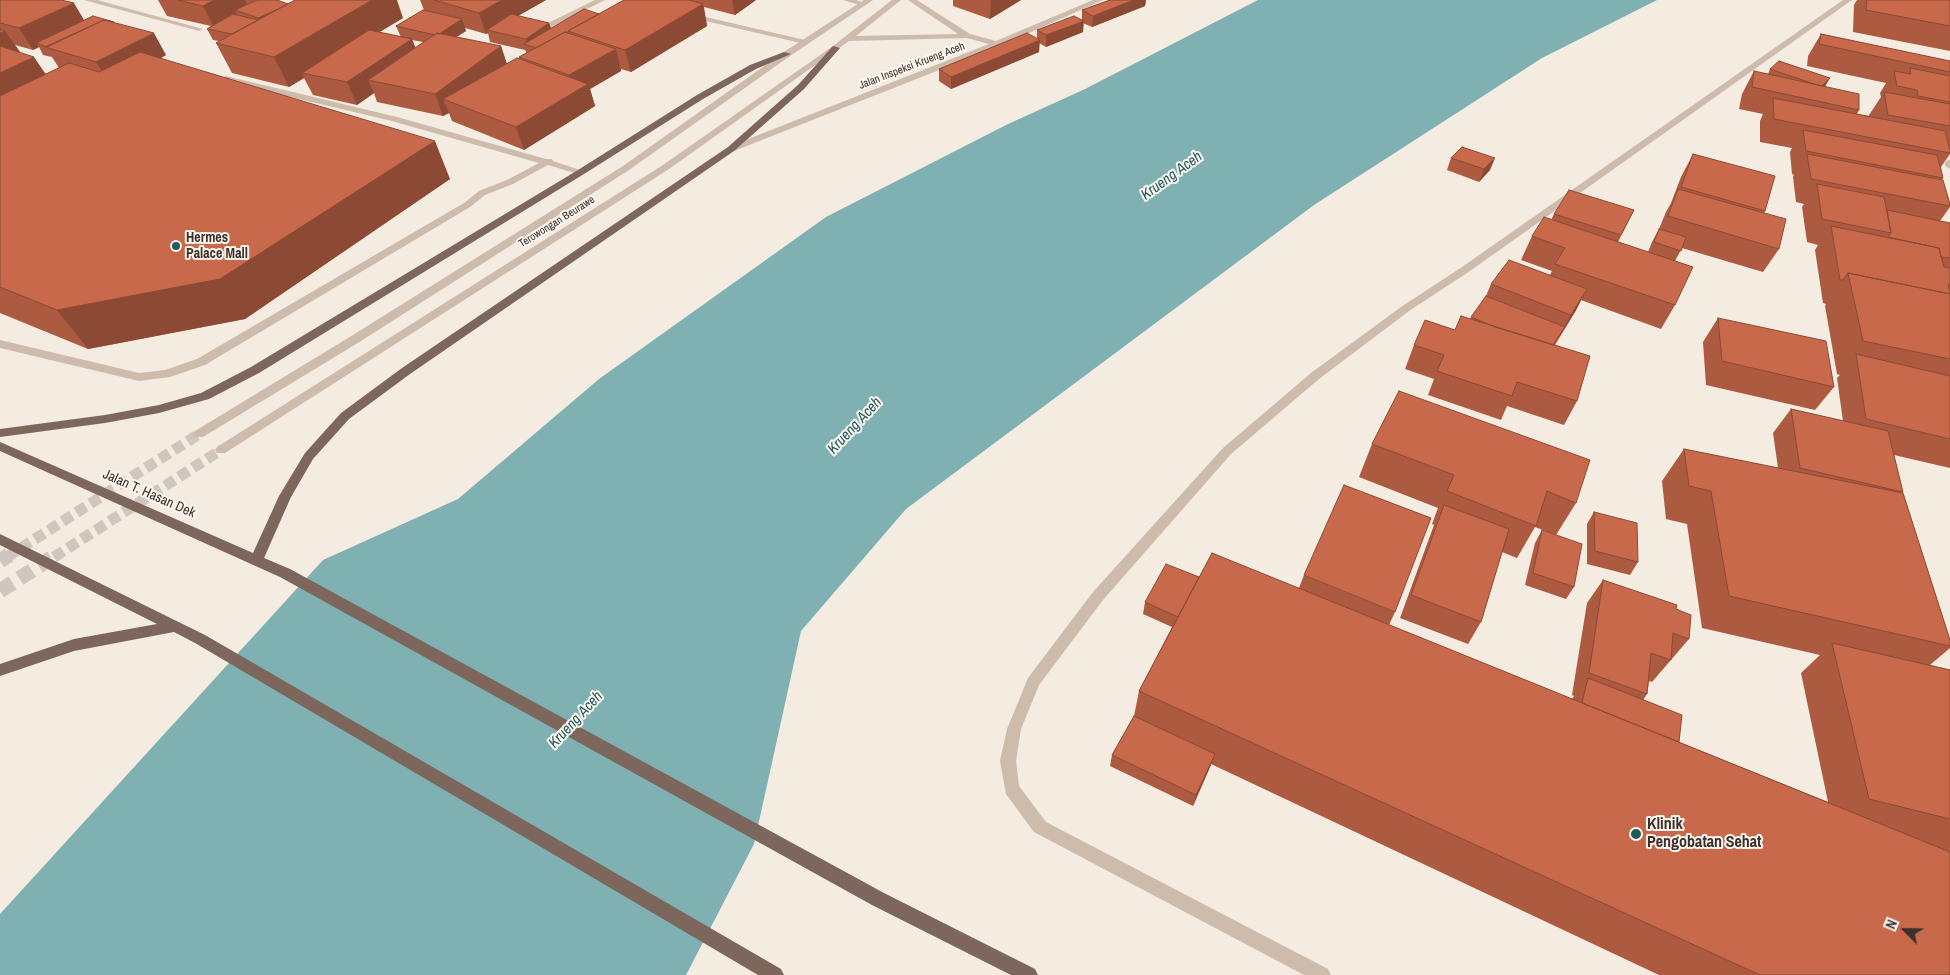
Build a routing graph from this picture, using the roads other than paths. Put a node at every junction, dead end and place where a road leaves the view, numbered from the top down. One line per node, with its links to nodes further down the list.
1 (88, 0): 11 (street)
2 (601, 0): 10 (street)
3 (847, 0): 8 (street)
4 (897, 0): 13 (street, Terowongan Beurawe)
5 (912, 0): 12 (street)
6 (1100, 0): 15 (street, Jalan Inspeksi Krueng Aceh)
7 (1848, 0): 33 (street)
8 (866, 2): 14 (street, Terowongan Beurawe)
9 (685, 13): 14 (street)
10 (548, 25)
11 (199, 29)
12 (967, 36): 13 (street); 15 (street)
13 (847, 39): 16 (street, Terowongan Beurawe)
14 (805, 42): 17 (street, Terowongan Beurawe)
15 (998, 44): 19 (street, Jalan Inspeksi Krueng Aceh)
16 (836, 48): 19 (main road); 26 (street, Terowongan Beurawe)
17 (787, 54): 21 (main road); 24 (street, Terowongan Beurawe)
18 (218, 77): 20 (street)
19 (731, 149): 28 (main road)
20 (549, 161): 21 (street); 22 (street)
21 (581, 172): 23 (main road)
22 (0, 344)
23 (0, 433)
24 (200, 434)
25 (0, 446): 28 (main road, Jalan T. Hasan Dek)
26 (221, 450)
27 (0, 539): 29 (main road)
28 (256, 560): 32 (main road, Jalan T. Hasan Dek)
29 (176, 626): 30 (main road); 31 (main road)
30 (0, 670)
31 (775, 975)
32 (1029, 975)
33 (1322, 975)

